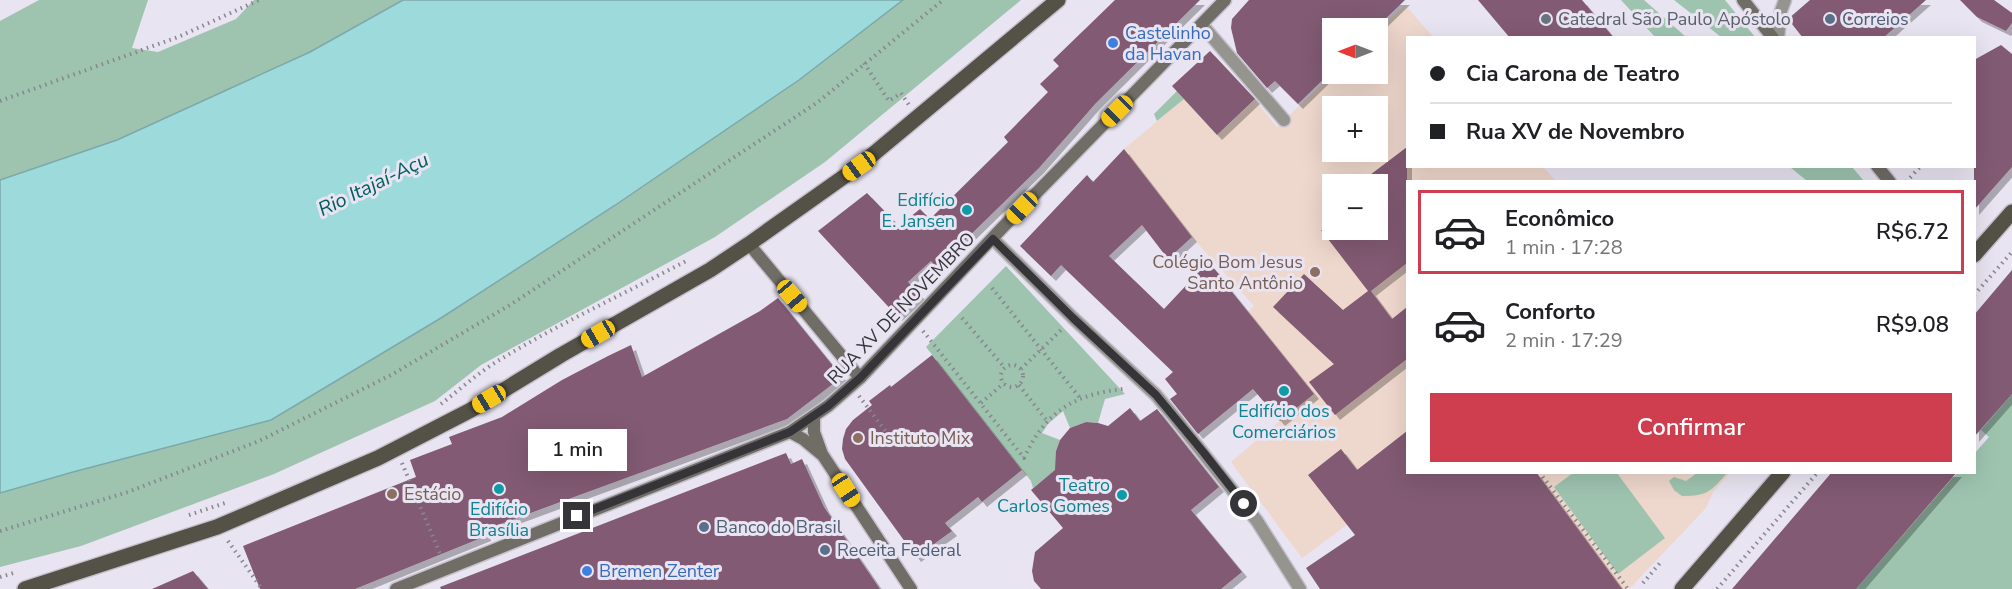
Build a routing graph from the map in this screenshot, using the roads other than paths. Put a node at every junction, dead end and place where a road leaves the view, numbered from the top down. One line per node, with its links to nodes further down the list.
1 (1058, 0): 13 (main road)
2 (1226, 0): 5 (street, RUA XV DE NOVEMBRO)
3 (1743, 0): 6 (street)
4 (1785, 0): 7 (street)
5 (1202, 25): 8 (street); 12 (street, RUA XV DE NOVEMBRO)
6 (1771, 36)
7 (1778, 36)
8 (1284, 120)
9 (1879, 168): 10 (street)
10 (1888, 180)
11 (2012, 212): 14 (main road)
12 (993, 239): 15 (street, RUA XV DE NOVEMBRO); 23 (street)
13 (749, 244): 15 (street); 20 (main road)
14 (1976, 253)
15 (856, 382): 16 (street, RUA XV DE NOVEMBRO)
16 (814, 416): 17 (street, RUA XV DE NOVEMBRO); 18 (street)
17 (790, 432): 18 (street); 21 (street, RUA XV DE NOVEMBRO)
18 (822, 454): 22 (street)
19 (1781, 474): 24 (main road)
20 (25, 589)
21 (396, 589)
22 (912, 589)
23 (1300, 589)
24 (1682, 589)

